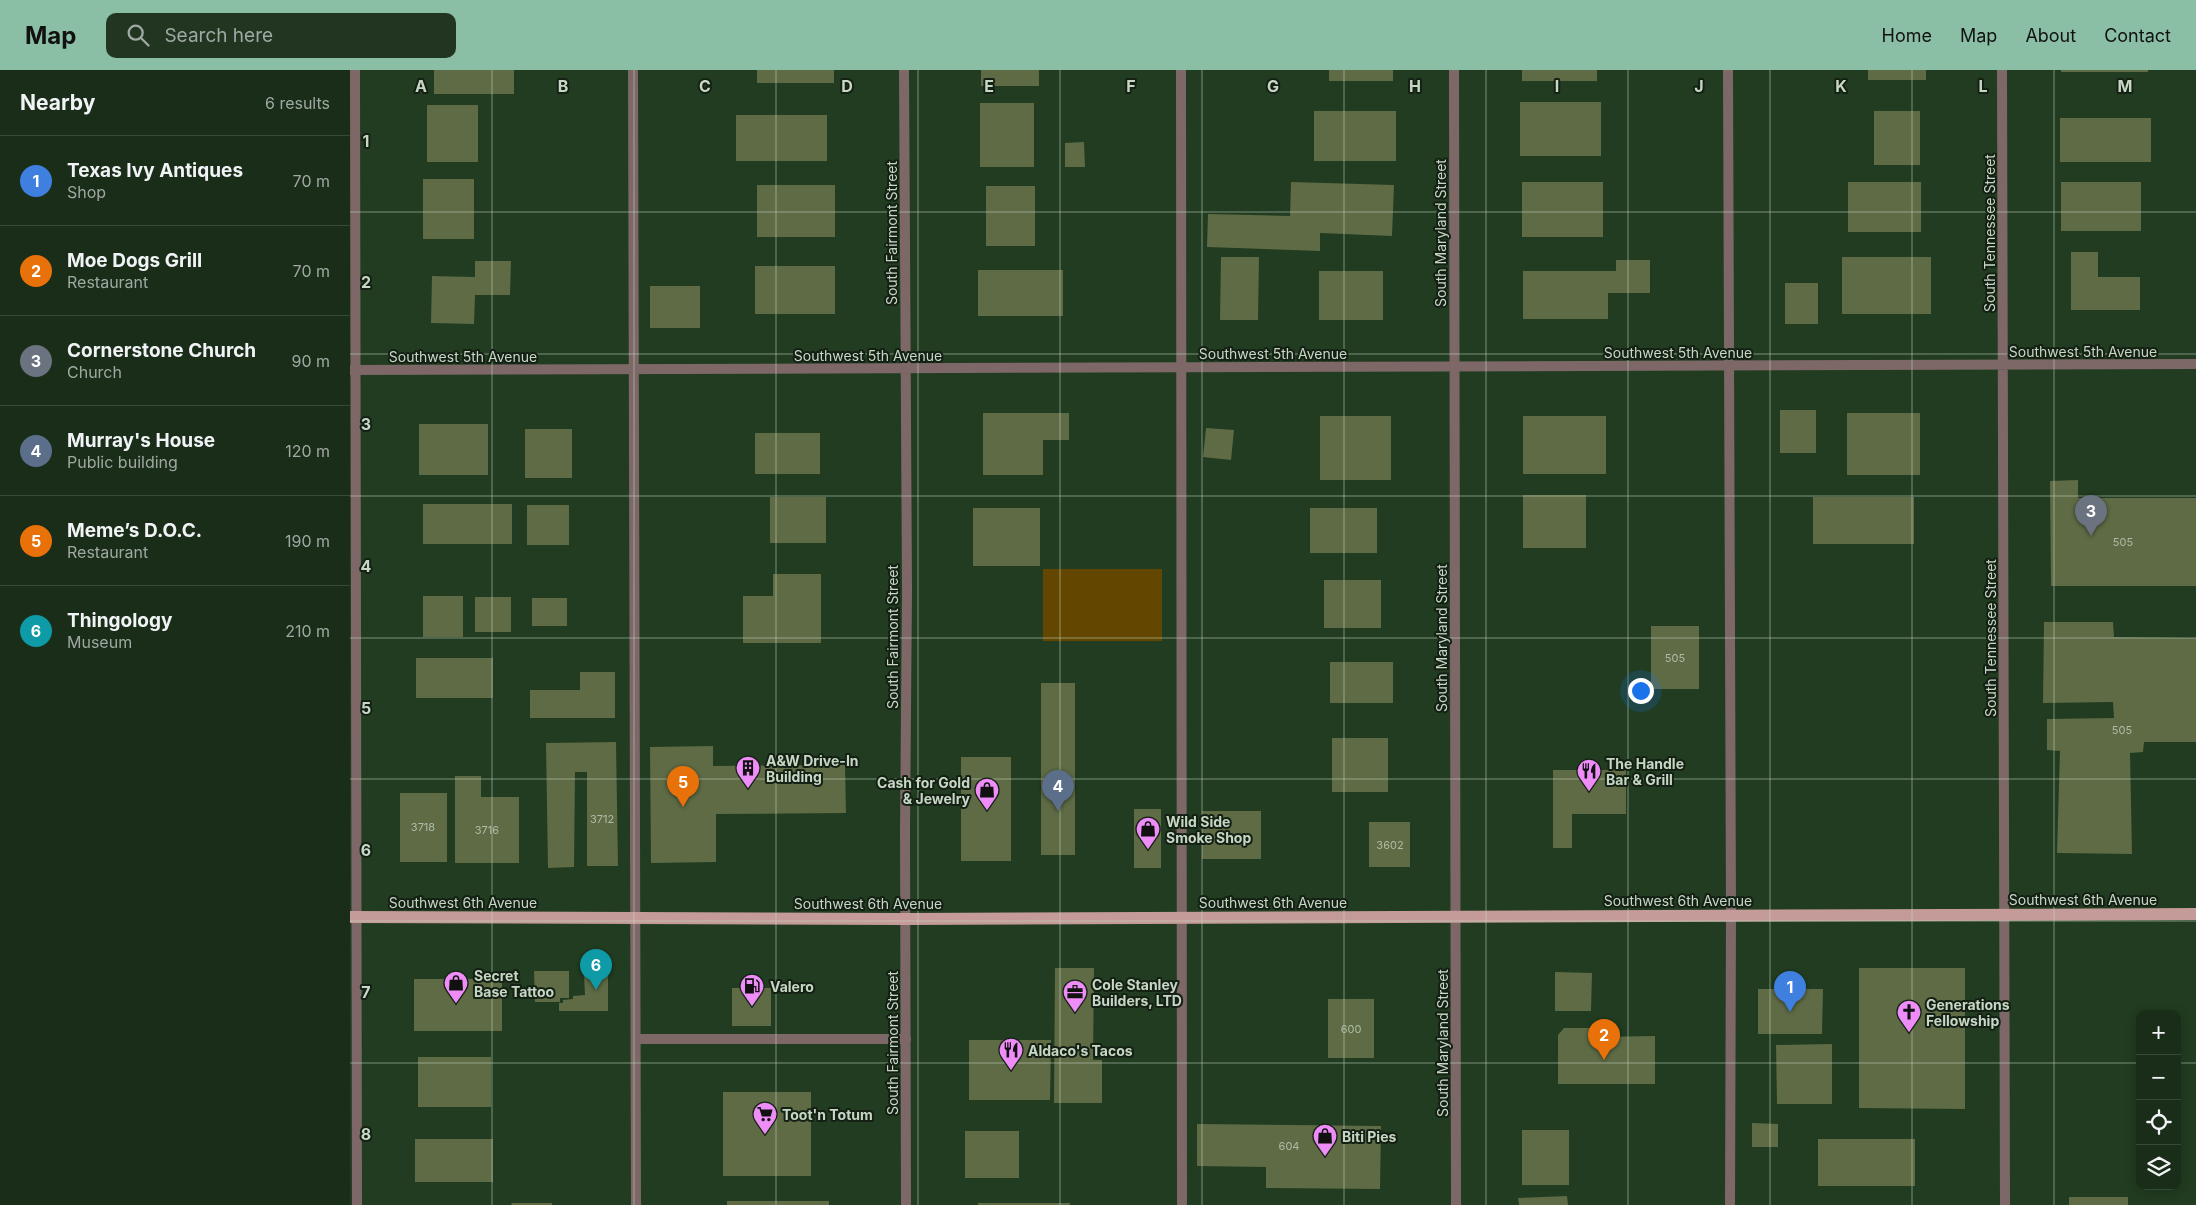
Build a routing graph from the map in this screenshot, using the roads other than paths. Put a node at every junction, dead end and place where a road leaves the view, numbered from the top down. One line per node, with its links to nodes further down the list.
1 (355, 70): 15 (street)
2 (632, 70): 14 (street)
3 (904, 70): 13 (street, South Fairmont Street)
4 (1181, 70): 12 (street)
5 (1454, 70): 11 (street, South Maryland Street)
6 (1728, 70): 9 (street)
7 (2002, 70): 10 (street, South Tennessee Street)
8 (2196, 364): 10 (street, Southwest 5th Avenue)
9 (1728, 365): 10 (street, Southwest 5th Avenue); 11 (street, Southwest 5th Avenue); 18 (street)
10 (2003, 365): 16 (street, South Tennessee Street)
11 (1454, 366): 12 (street, Southwest 5th Avenue); 19 (street, South Maryland Street)
12 (1180, 367): 13 (street, Southwest 5th Avenue); 21 (street)
13 (905, 368): 14 (street, Southwest 5th Avenue); 23 (street, South Fairmont Street)
14 (634, 369): 15 (street, Southwest 5th Avenue); 22 (street)
15 (353, 370): 20 (street)
16 (2004, 914): 17 (main road, Southwest 6th Avenue); 18 (main road, Southwest 6th Avenue); 32 (street, South Tennessee Street)
17 (2196, 914)
18 (1732, 915): 19 (main road, Southwest 6th Avenue); 31 (street)
19 (1456, 916): 21 (main road, Southwest 6th Avenue); 30 (street, South Maryland Street)
20 (353, 917): 22 (main road, Southwest 6th Avenue); 26 (street)
21 (1180, 917): 23 (main road, Southwest 6th Avenue); 29 (street)
22 (636, 918): 23 (main road, Southwest 6th Avenue); 24 (street)
23 (905, 919): 25 (street, South Fairmont Street)
24 (636, 1039): 25 (street); 27 (street)
25 (906, 1039): 28 (street, South Fairmont Street)
26 (357, 1205)
27 (636, 1205)
28 (906, 1205)
29 (1182, 1205)
30 (1456, 1205)
31 (1730, 1205)
32 (2005, 1205)

